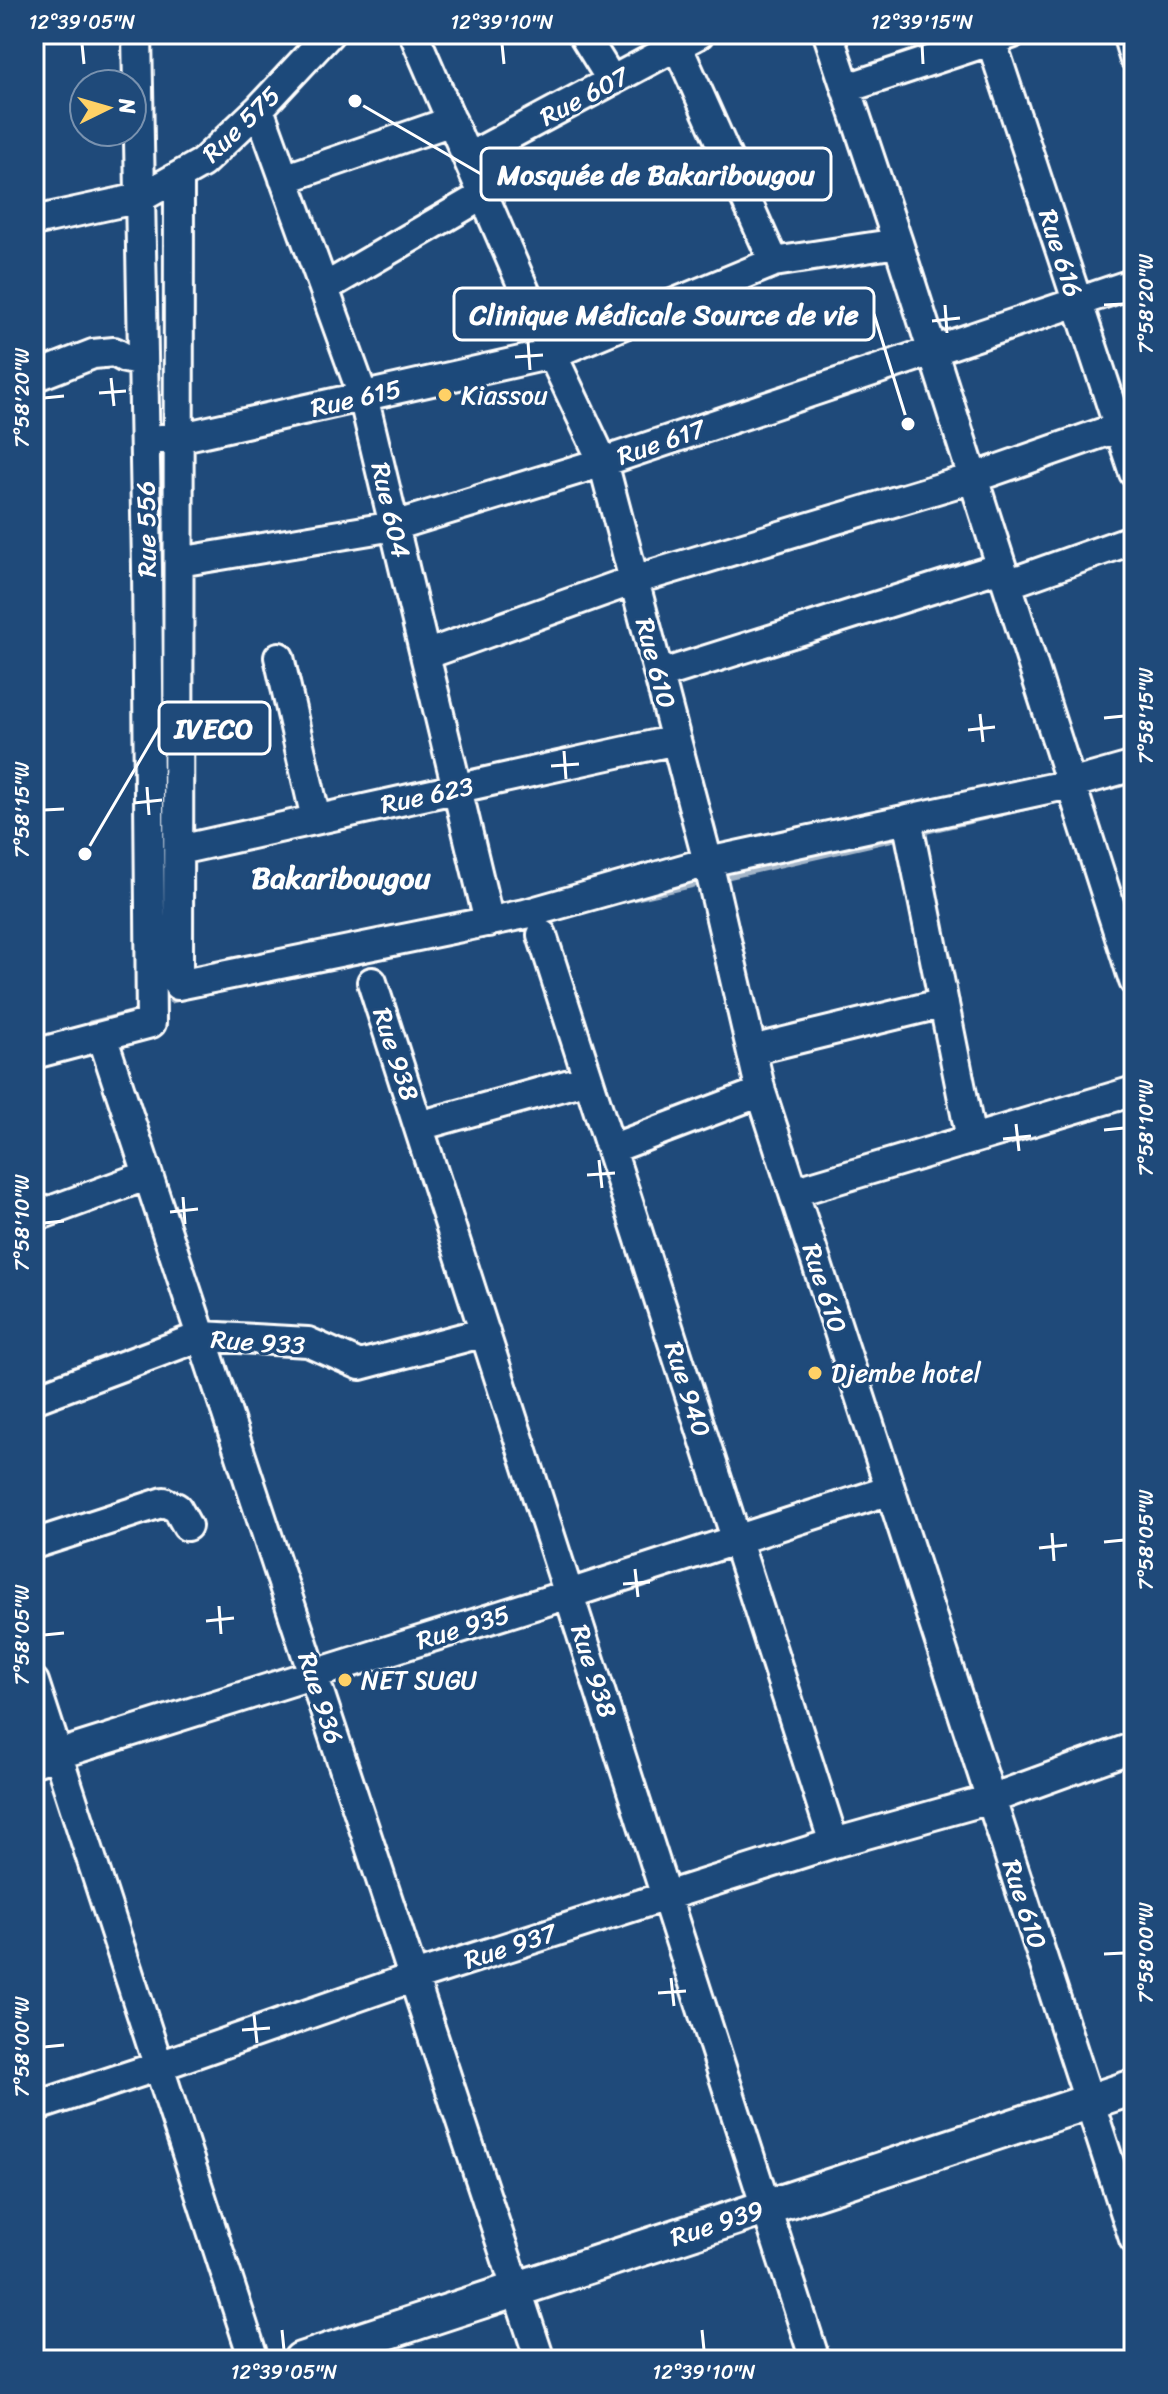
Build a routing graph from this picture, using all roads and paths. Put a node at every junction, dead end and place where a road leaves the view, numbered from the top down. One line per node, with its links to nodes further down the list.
1 (137, 34): 16 (street, Rue 556)
2 (329, 34): 12 (street, Rue 575)
3 (414, 34): 13 (street, Rue 610)
4 (583, 34): 10 (street)
5 (828, 34): 11 (street)
6 (1127, 34): 9 (street)
7 (997, 36): 11 (street); 23 (street, Rue 616)
8 (683, 38): 10 (street, Rue 607); 20 (street)
9 (1134, 57)
10 (612, 81): 14 (street, Rue 607)
11 (847, 88): 19 (street)
12 (259, 109): 15 (street, Rue 604); 16 (street, Rue 575)
13 (452, 121): 14 (street, Rue 610); 15 (street)
14 (469, 157): 17 (street, Rue 610)
15 (284, 179): 22 (street, Rue 604)
16 (156, 189): 18 (street); 26 (street, Rue 556); 30 (street)
17 (485, 194): 22 (street); 25 (street, Rue 610)
18 (34, 221)
19 (898, 243): 20 (street, Rue 615); 24 (street)
20 (774, 262): 25 (street, Rue 615)
21 (1134, 283): 23 (street, Rue 617)
22 (324, 288): 28 (street, Rue 604)
23 (1077, 302): 24 (street, Rue 617); 29 (street, Rue 616)
24 (933, 351): 31 (street, Rue 617); 33 (street)
25 (552, 354): 28 (street, Rue 615); 31 (street, Rue 610)
26 (143, 362): 27 (street); 30 (street, Rue 556)
27 (34, 377)
28 (363, 396): 30 (street, Rue 615); 34 (street, Rue 604)
29 (1119, 427): 32 (street, Rue 616); 33 (street)
30 (159, 439): 36 (street); 50 (street, Rue 556)
31 (603, 462): 34 (street, Rue 617); 38 (street, Rue 610)
32 (1134, 473)
33 (973, 478): 37 (street); 38 (street)
34 (394, 526): 36 (street, Rue 617); 39 (street, Rue 604)
35 (1134, 539): 37 (street)
36 (179, 562): 48 (street)
37 (1004, 576): 41 (street); 44 (street)
38 (634, 580): 39 (street); 41 (street, Rue 610)
39 (425, 655): 45 (street, Rue 604)
40 (279, 657): 46 (street)
41 (659, 675): 42 (street, Rue 610)
42 (676, 740): 45 (street, Rue 623); 49 (street, Rue 610)
43 (1134, 766): 44 (street)
44 (1070, 784): 47 (street); 53 (street)
45 (457, 788): 46 (street, Rue 623); 51 (street, Rue 604)
46 (316, 819): 48 (street, Rue 623)
47 (907, 819): 49 (street); 55 (street)
48 (179, 860): 50 (street, Rue 623); 51 (street)
49 (708, 862): 51 (street); 57 (street, Rue 610)
50 (150, 871): 56 (street, Rue 556)
51 (489, 922)
52 (542, 935): 59 (street, Rue 940)
53 (1134, 981)
54 (372, 982): 62 (street, Rue 938)
55 (944, 1003): 57 (street); 63 (street)
56 (102, 1036): 58 (street); 65 (street, Rue 936)
57 (752, 1050): 61 (street, Rue 610)
58 (34, 1054)
59 (588, 1079): 62 (street); 64 (street, Rue 940)
60 (1134, 1091): 63 (street)
61 (761, 1092): 64 (street); 66 (street, Rue 610)
62 (419, 1126): 68 (street, Rue 938)
63 (971, 1139): 66 (street)
64 (611, 1149): 73 (street, Rue 940)
65 (148, 1175): 67 (street); 69 (street, Rue 936)
66 (794, 1192): 71 (street, Rue 610)
67 (34, 1217)
68 (485, 1332): 69 (street, Rue 933); 75 (street, Rue 938)
69 (202, 1336): 70 (street, Rue 933); 76 (street, Rue 936)
70 (34, 1399)
71 (890, 1490): 73 (street, Rue 935); 80 (street, Rue 610)
72 (187, 1526): 74 (street)
73 (736, 1540): 75 (street, Rue 935); 81 (street, Rue 940)
74 (34, 1544)
75 (569, 1594): 76 (street, Rue 935); 82 (street, Rue 938)
76 (313, 1673): 79 (street, Rue 935); 83 (street, Rue 936)
77 (34, 1682): 79 (street)
78 (1134, 1747): 80 (street, Rue 937)
79 (46, 1759): 84 (street)
80 (991, 1799): 81 (street, Rue 937); 86 (street, Rue 610)
81 (834, 1843): 82 (street, Rue 937)
82 (666, 1896): 83 (street, Rue 937); 88 (street, Rue 938)
83 (414, 1977): 84 (street, Rue 937); 90 (street, Rue 936)
84 (159, 2066): 87 (street, Rue 937); 91 (street)
85 (1134, 2087): 86 (main road, Rue 939)
86 (1089, 2101): 88 (main road, Rue 939); 89 (street, Rue 610)
87 (34, 2107)
88 (766, 2207): 90 (main road, Rue 939); 94 (street, Rue 938)
89 (1134, 2239)
90 (517, 2289): 92 (main road, Rue 939); 93 (street, Rue 936)
91 (254, 2360)
92 (301, 2360)
93 (540, 2360)
94 (815, 2360)

